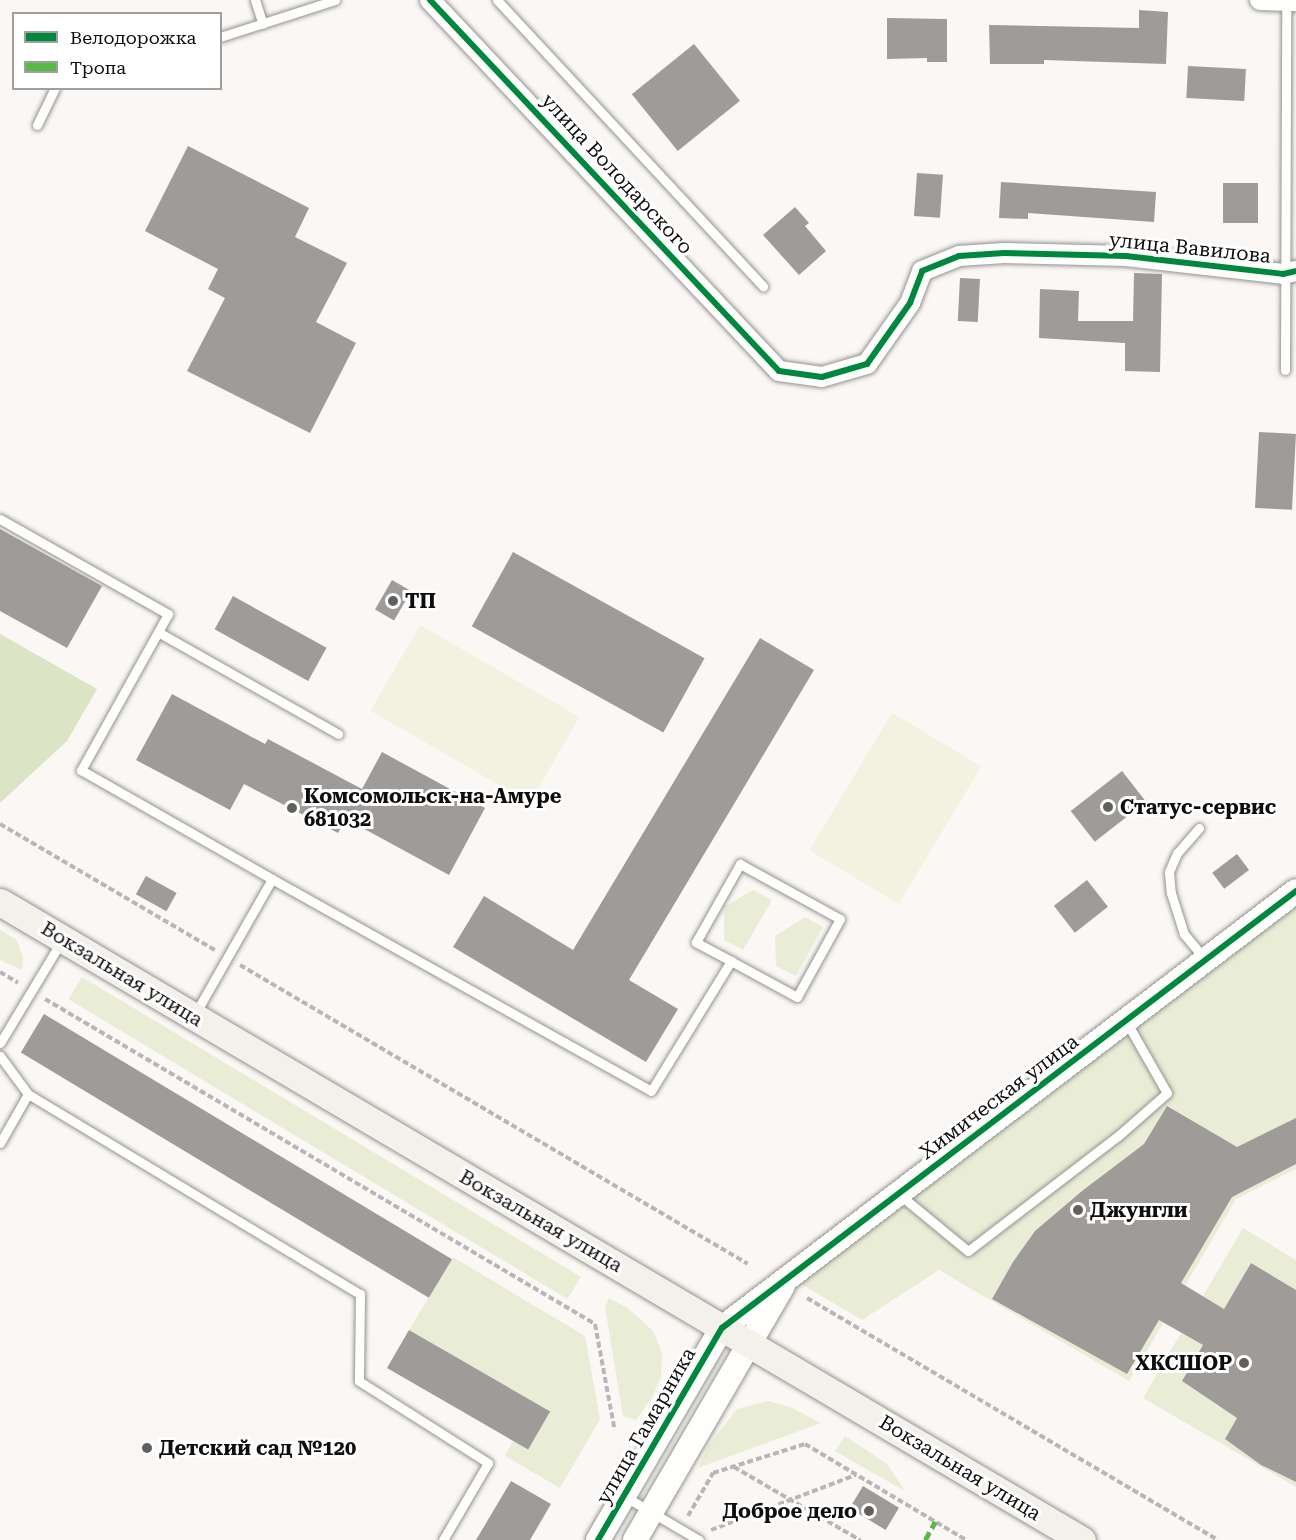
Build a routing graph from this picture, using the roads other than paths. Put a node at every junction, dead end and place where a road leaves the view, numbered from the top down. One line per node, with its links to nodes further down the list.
1 (255, 0): 8 (lane)
2 (335, 0): 8 (lane)
3 (430, 0): 15 (street, улица Володарского)
4 (497, 0): 13 (lane)
5 (1260, 0): 6 (street)
6 (1286, 0): 7 (street); 12 (lane)
7 (1296, 1)
8 (263, 24): 9 (lane)
9 (222, 36)
10 (54, 90): 11 (lane)
11 (37, 124)
12 (1290, 273): 14 (lane); 15 (street, улица Вавилова)
13 (763, 286)
14 (1285, 370)
15 (779, 371)
16 (0, 519): 17 (lane)
17 (158, 632): 18 (lane); 20 (lane)
18 (338, 734)
19 (1198, 828): 25 (lane)
20 (272, 879): 24 (lane); 26 (lane)
21 (1296, 892): 25 (street, Химическая улица)
22 (0, 902): 23 (main road, Вокзальная улица)
23 (62, 939): 26 (main road, Вокзальная улица); 28 (lane)
24 (731, 961): 24 (lane)
25 (1206, 961): 27 (street, Химическая улица)
26 (194, 1017): 34 (main road, Вокзальная улица)
27 (1126, 1021): 32 (street, Химическая улица); 32 (lane)
28 (0, 1043)
29 (0, 1056): 30 (lane)
30 (28, 1094): 31 (lane); 39 (lane)
31 (0, 1143)
32 (899, 1194): 33 (street, Химическая улица)
33 (789, 1276): 34 (street, Химическая улица); 35 (street, Химическая улица)
34 (722, 1328): 35 (main road, Вокзальная улица); 36 (street, улица Гамарника)
35 (750, 1344): 37 (street); 42 (main road, Вокзальная улица)
36 (624, 1496): 37 (lane); 40 (street, улица Гамарника)
37 (651, 1512): 38 (lane); 41 (street)
38 (696, 1538)
39 (443, 1540)
40 (598, 1540)
41 (635, 1540)
42 (1082, 1540)

